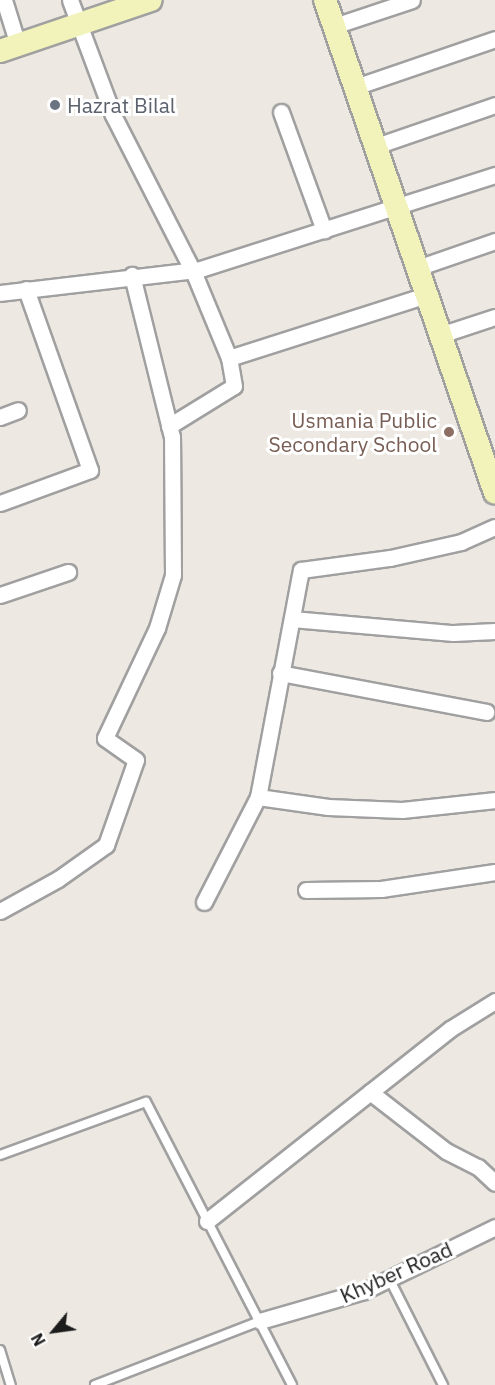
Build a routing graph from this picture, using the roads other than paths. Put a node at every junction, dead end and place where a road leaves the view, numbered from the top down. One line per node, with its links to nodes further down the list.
1 (4, 0): 9 (street)
2 (70, 0): 6 (street)
3 (325, 0): 7 (street)
4 (412, 0): 7 (street)
5 (144, 1): 6 (street)
6 (78, 25): 9 (street); 19 (street)
7 (334, 26): 10 (street)
8 (495, 39): 10 (street)
9 (9, 48)
10 (355, 87): 13 (street)
11 (495, 105): 13 (street)
12 (281, 112): 16 (street)
13 (376, 146): 15 (street)
14 (495, 175): 15 (street)
15 (397, 207): 16 (street); 18 (street)
16 (324, 230): 19 (street)
17 (495, 241): 18 (street)
18 (417, 268): 23 (street)
19 (193, 271): 20 (street); 26 (street)
20 (132, 275): 21 (street); 29 (street)
21 (26, 289): 22 (street); 31 (street)
22 (0, 293)
23 (427, 295): 25 (street); 26 (street)
24 (495, 317): 25 (street)
25 (441, 335): 30 (street)
26 (229, 358): 29 (street)
27 (18, 410): 28 (street)
28 (0, 417)
29 (169, 426): 44 (street)
30 (495, 493)
31 (0, 502)
32 (495, 527): 35 (street)
33 (69, 572): 34 (street)
34 (0, 595)
35 (292, 619): 36 (street); 37 (street)
36 (495, 631)
37 (280, 673): 38 (street); 39 (street)
38 (486, 712)
39 (258, 796): 40 (street); 43 (street)
40 (495, 800)
41 (495, 872): 42 (street)
42 (306, 890)
43 (204, 902)
44 (0, 910)
45 (495, 1001): 46 (street)
46 (370, 1092): 48 (street); 49 (street)
47 (0, 1155): 49 (lane)
48 (495, 1183)
49 (207, 1221): 52 (lane)
50 (495, 1227): 51 (street, Khyber Road)
51 (389, 1278): 52 (street, Khyber Road); 57 (lane)
52 (260, 1321): 55 (lane); 56 (lane)
53 (0, 1350): 54 (lane)
54 (11, 1385)
55 (94, 1385)
56 (292, 1385)
57 (443, 1385)

